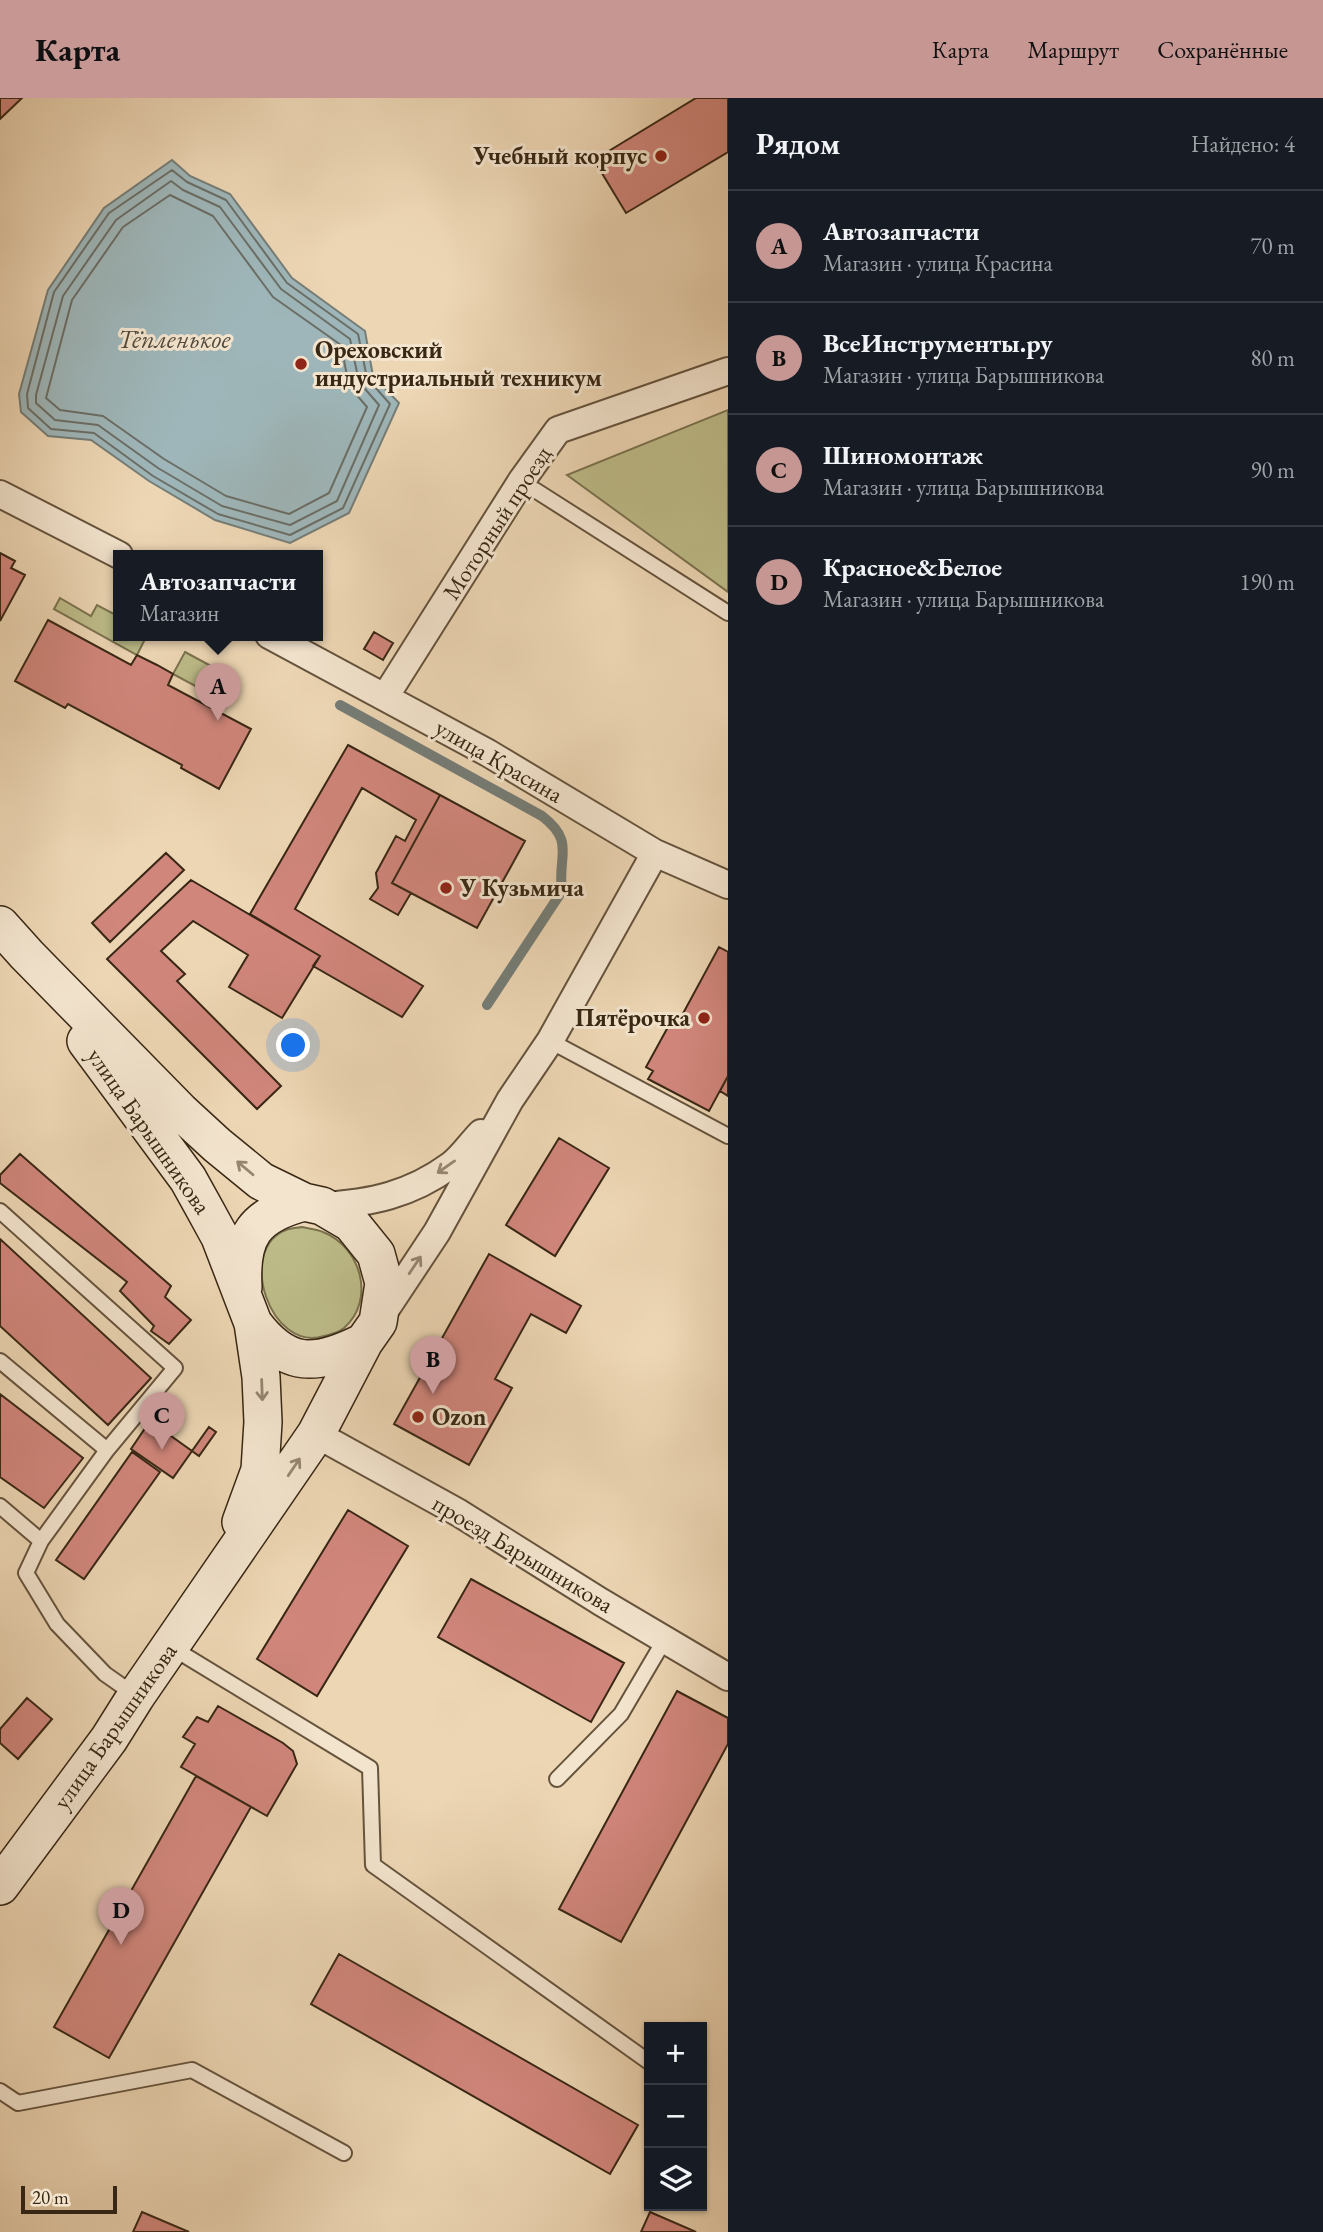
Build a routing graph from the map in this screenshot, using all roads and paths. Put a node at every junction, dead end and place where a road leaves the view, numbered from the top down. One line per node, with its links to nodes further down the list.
1 (728, 371): 7 (street, Моторный проезд)
2 (535, 491): 5 (lane)
3 (0, 494): 4 (street)
4 (113, 552)
5 (728, 613)
6 (280, 641): 7 (street, улица Красина)
7 (385, 697): 8 (street, улица Красина)
8 (655, 853): 9 (street, улица Красина); 12 (street)
9 (728, 886)
10 (0, 925): 11 (main road, улица Барышникова)
11 (27, 955): 15 (main road, улица Барышникова, one-way to 11); 17 (main road, улица Барышникова)
12 (550, 1041): 13 (street); 14 (lane)
13 (510, 1100): 15 (street, one-way to 15); 18 (street, улица Барышникова, one-way to 13)
14 (728, 1136)
15 (313, 1204): 17 (main road); 18 (main road, улица Барышникова)
16 (0, 1211): 21 (lane)
17 (248, 1307): 18 (main road); 24 (main road, улица Барышникова, one-way to 24)
18 (371, 1332): 20 (main road, улица Барышникова)
19 (0, 1361): 21 (lane)
20 (316, 1434): 24 (main road, улица Барышникова, one-way to 20); 25 (street, проезд Барышникова)
21 (107, 1450): 23 (lane)
22 (0, 1506): 23 (lane)
23 (41, 1542): 28 (lane)
24 (226, 1563): 26 (main road, улица Барышникова)
25 (665, 1639): 27 (street, проезд Барышникова); 29 (lane)
26 (171, 1647): 28 (main road, улица Барышникова); 31 (lane)
27 (728, 1677)
28 (136, 1696): 30 (main road, улица Барышникова)
29 (557, 1779)
30 (0, 1886)
31 (644, 2058)
32 (0, 2091): 33 (lane)
33 (344, 2152)

